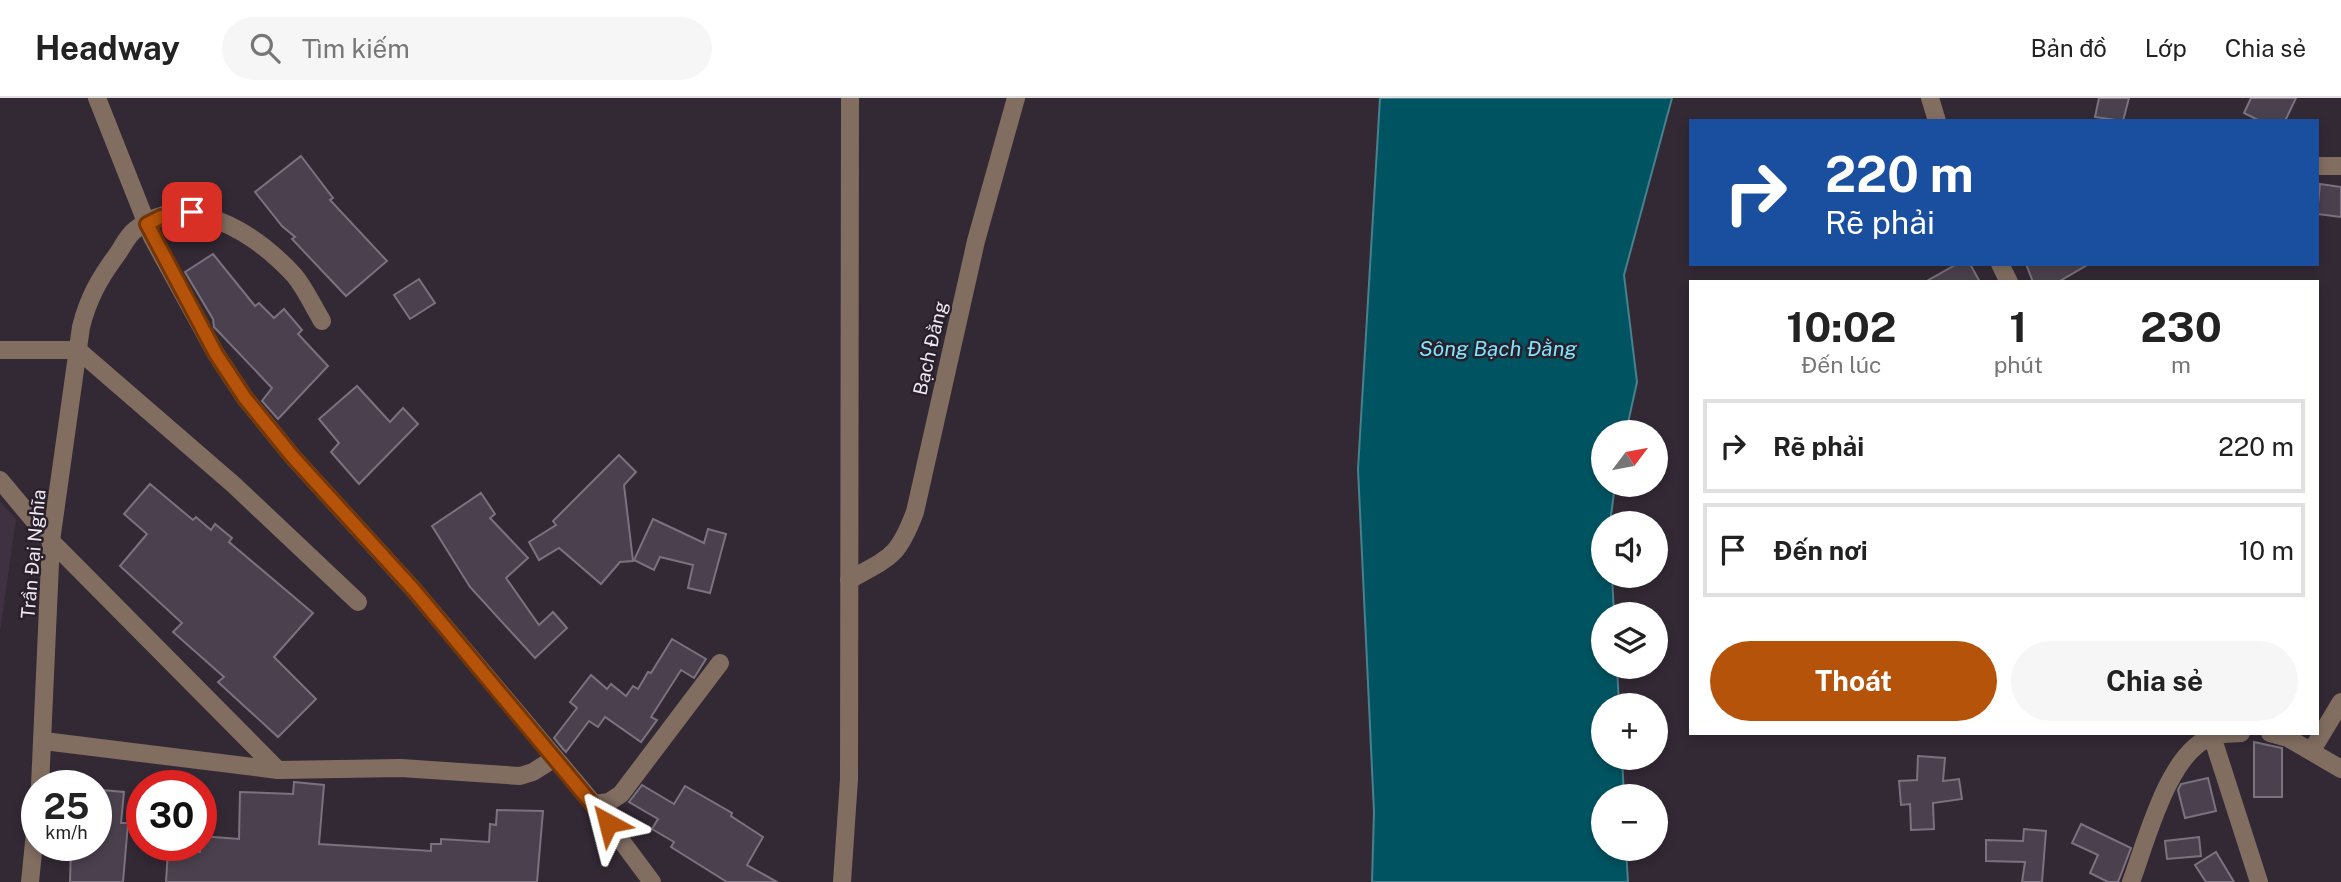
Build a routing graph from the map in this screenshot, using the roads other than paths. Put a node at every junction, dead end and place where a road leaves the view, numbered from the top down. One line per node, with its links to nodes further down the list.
1 (97, 98): 8 (street)
2 (850, 98): 14 (street)
3 (1016, 98): 14 (street, Bạch Đằng)
4 (1930, 98): 5 (street)
5 (1937, 119)
6 (2319, 166): 7 (street)
7 (2341, 166)
8 (147, 224): 9 (street); 11 (street, Trần Đại Nghĩa); 23 (street)
9 (322, 321)
10 (0, 350): 11 (street)
11 (78, 350): 13 (street, Trần Đại Nghĩa); 15 (street)
12 (0, 480): 13 (street)
13 (51, 541): 21 (street, Trần Đại Nghĩa); 26 (street)
14 (849, 580): 31 (street)
15 (358, 603)
16 (720, 663): 27 (street)
17 (2341, 702): 22 (street)
18 (2211, 735): 32 (street)
19 (2212, 735): 33 (street)
20 (2277, 735): 22 (street)
21 (44, 741): 25 (street, Trần Đại Nghĩa); 26 (street)
22 (2312, 750): 24 (street)
23 (555, 758): 26 (street); 27 (street)
24 (2341, 769)
25 (41, 770)
26 (278, 770)
27 (594, 804): 30 (street)
28 (32, 861): 29 (street)
29 (30, 882)
30 (652, 882)
31 (842, 882)
32 (2131, 882)
33 (2259, 882)

